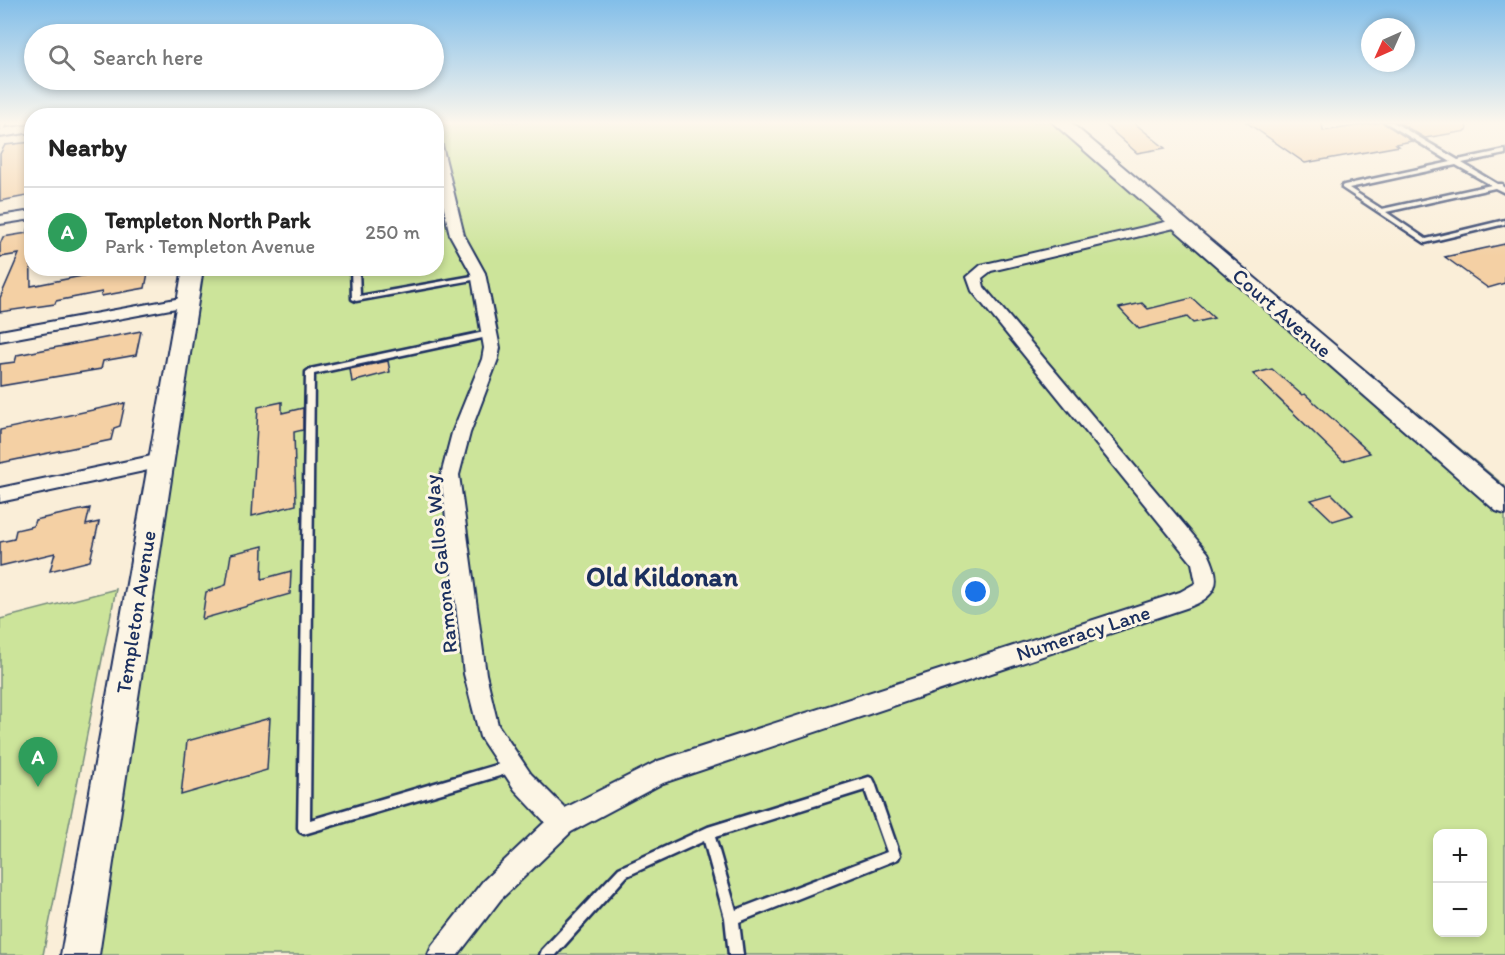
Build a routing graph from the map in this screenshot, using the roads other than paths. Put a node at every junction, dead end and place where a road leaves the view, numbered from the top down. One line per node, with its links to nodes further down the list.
1 (1112, 167): 12 (street, Court Avenue)
2 (1436, 167): 8 (lane)
3 (1464, 167): 6 (lane)
4 (444, 177): 15 (street, Ramona Gallos Way)
5 (1505, 184): 6 (lane)
6 (1497, 186): 7 (lane); 8 (lane)
7 (1505, 191)
8 (1382, 211): 11 (lane)
9 (24, 216): 10 (street)
10 (0, 220)
11 (1505, 222)
12 (1178, 223): 21 (street, Court Avenue); 23 (street, Numeracy Lane)
13 (192, 276): 16 (street, Templeton Avenue)
14 (355, 276): 15 (lane)
15 (478, 277): 17 (street, Ramona Gallos Way)
16 (187, 302): 18 (street); 19 (street, Templeton Avenue)
17 (489, 334): 22 (street, Ramona Gallos Way); 22 (lane)
18 (0, 336)
19 (161, 461): 20 (street); 26 (street, Templeton Avenue)
20 (0, 495)
21 (1505, 504)
22 (513, 766): 23 (street, Ramona Gallos Way)
23 (562, 823): 27 (street, Numeracy Lane)
24 (708, 833): 25 (lane); 25 (lane); 28 (lane)
25 (732, 918): 29 (lane)
26 (80, 955)
27 (441, 955)
28 (547, 955)
29 (736, 955)

